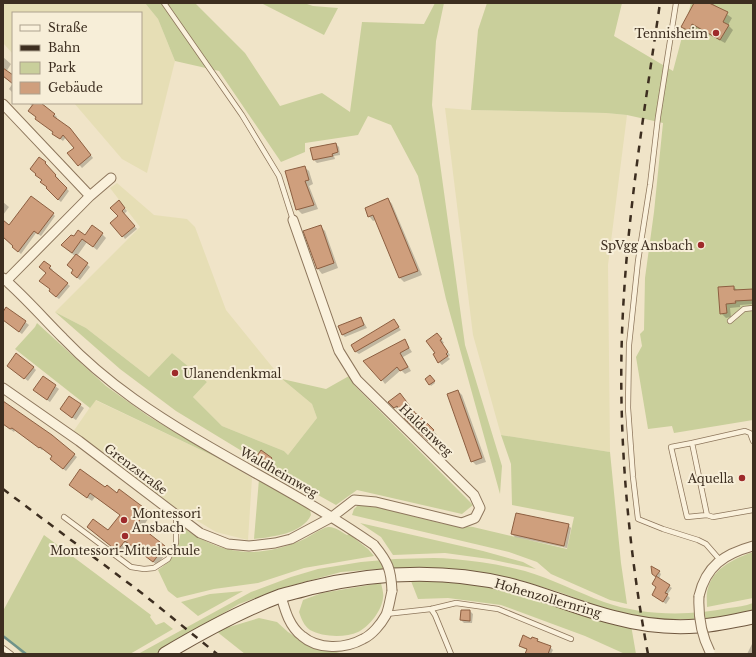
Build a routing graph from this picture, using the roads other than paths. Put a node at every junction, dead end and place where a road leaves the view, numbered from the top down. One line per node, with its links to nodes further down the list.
1 (164, 3): 6 (lane)
2 (676, 3): 19 (lane)
3 (3, 104): 5 (street)
4 (111, 178): 5 (street)
5 (90, 196): 7 (street)
6 (293, 220): 17 (street, Haldenweg)
7 (5, 280): 17 (street, Waldheimweg)
8 (753, 308): 9 (lane)
9 (730, 321)
10 (3, 388): 14 (street, Grenzstraße)
11 (753, 441): 12 (lane)
12 (692, 443): 15 (lane); 15 (lane)
13 (753, 510): 15 (lane)
14 (175, 514): 16 (lane); 17 (street, Grenzstraße)
15 (707, 515)
16 (64, 517)
17 (332, 517): 22 (street, Waldheimweg, bridge)
18 (753, 546): 19 (street)
19 (720, 560): 26 (street, bridge)
20 (281, 596): 22 (street, Waldheimweg); 23 (main road, Hohenzollernring); 28 (main road, Hohenzollernring)
21 (431, 609): 22 (lane); 24 (lane); 29 (lane)
22 (386, 614)
23 (753, 617)
24 (571, 639)
25 (3, 648): 27 (lane)
26 (710, 653)
27 (11, 654)
28 (165, 654)
29 (451, 654)

